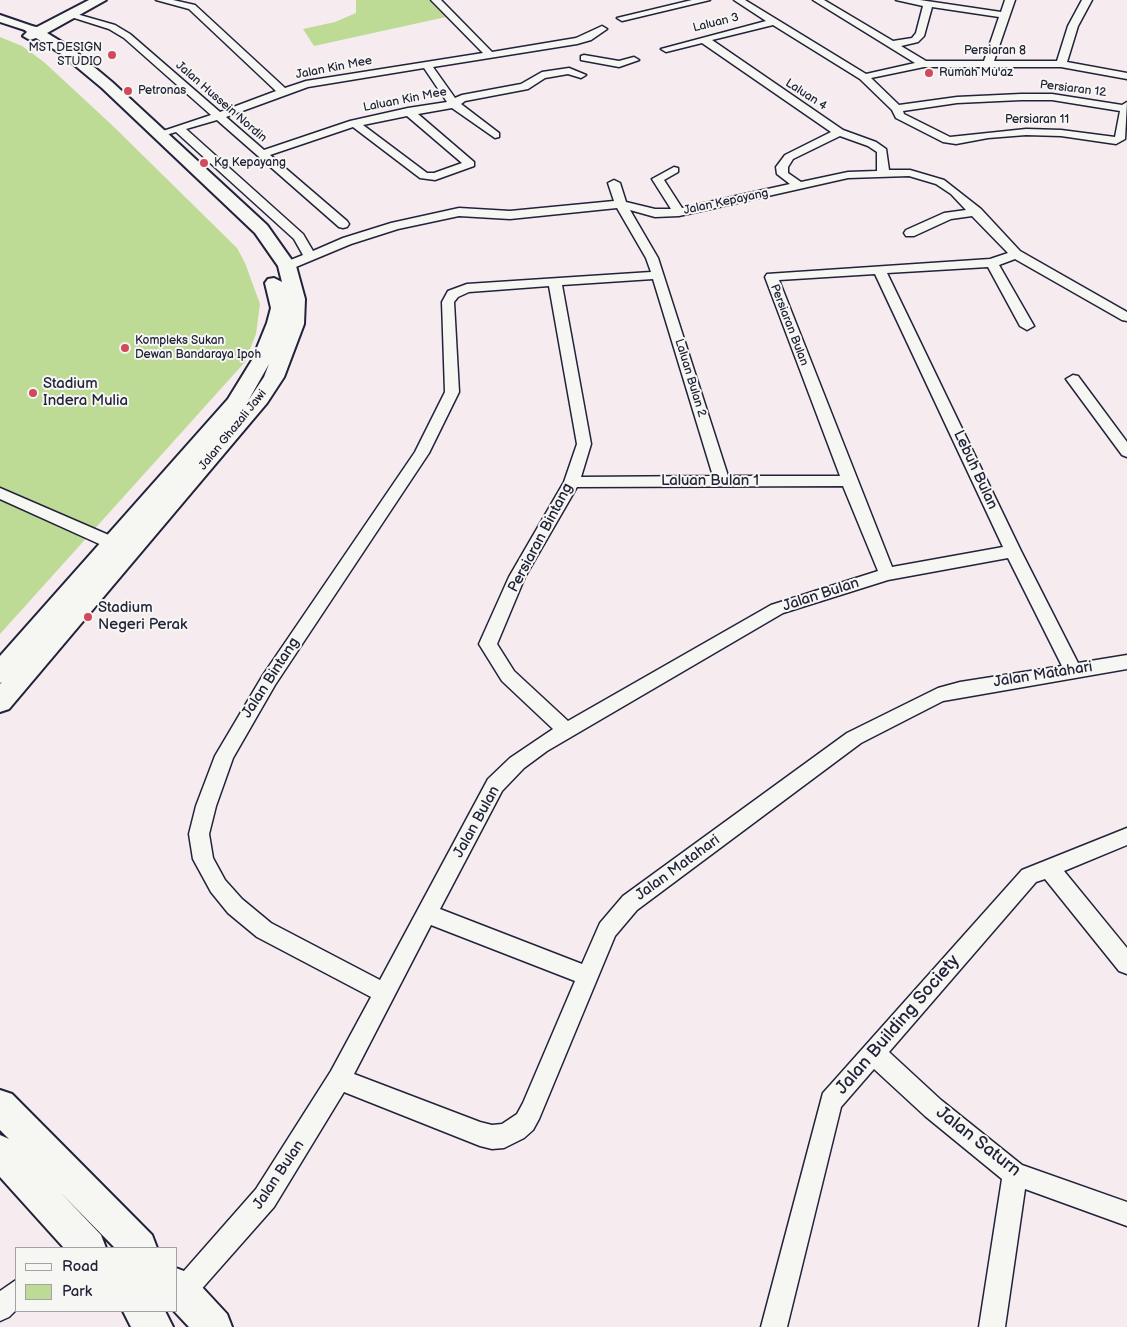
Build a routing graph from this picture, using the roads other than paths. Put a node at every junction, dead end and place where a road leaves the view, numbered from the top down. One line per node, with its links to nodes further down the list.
1 (99, 0): 12 (main road)
2 (161, 0): 37 (street)
3 (436, 0): 25 (street)
4 (706, 0): 15 (street)
5 (756, 0): 10 (street)
6 (818, 0): 22 (street)
7 (901, 0): 11 (street)
8 (1010, 0): 13 (street)
9 (1087, 0): 31 (street)
10 (741, 1): 16 (street)
11 (928, 5): 13 (street); 22 (street)
12 (80, 8): 19 (main road); 24 (main road); 43 (street, Jalan Hussein Nordin)
13 (1003, 15): 30 (street)
14 (0, 18): 19 (street, Jalan Ghazali Jawi)
15 (622, 18)
16 (773, 22): 21 (street, Laluan 3); 35 (street)
17 (0, 25): 19 (street)
18 (602, 28): 20 (street, Jalan Kin Mee)
19 (31, 32): 24 (main road, Jalan Ghazali Jawi); 38 (main road, Jalan Ghazali Jawi)
20 (584, 38): 25 (street, Jalan Kin Mee); 26 (street)
21 (702, 39): 23 (street, Laluan 3); 47 (street, Laluan 4)
22 (894, 44): 29 (street)
23 (666, 49)
24 (65, 50): 36 (main road, Jalan Ghazali Jawi)
25 (489, 54): 28 (street, Jalan Kin Mee)
26 (584, 58): 27 (street); 32 (street)
27 (634, 60)
28 (426, 64): 37 (street, Jalan Kin Mee); 39 (street)
29 (924, 64): 30 (street, Persiaran 8); 35 (street, Persiaran 8)
30 (988, 64): 31 (street, Persiaran 8)
31 (1061, 64): 34 (street, Persiaran 8)
32 (569, 71): 33 (street, Laluan Kin Mee); 39 (street, Laluan Kin Mee)
33 (580, 75)
34 (1127, 76)
35 (864, 77): 41 (street)
36 (107, 85): 38 (main road); 48 (main road, Jalan Ghazali Jawi)
37 (283, 92): 43 (street, Jalan Kin Mee)
38 (105, 103): 44 (main road, Jalan Ghazali Jawi)
39 (454, 104): 42 (street, Laluan Kin Mee); 49 (street)
40 (1127, 106): 41 (street, Persiaran 12); 41 (street, Persiaran 11)
41 (897, 109)
42 (408, 111): 45 (street, Laluan Kin Mee); 45 (street)
43 (218, 116): 46 (street, Jalan Kin Mee); 51 (street, Jalan Hussein Nordin)
44 (124, 121): 48 (main road); 50 (main road, Jalan Ghazali Jawi)
45 (354, 123): 51 (street, Laluan Kin Mee)
46 (178, 128): 48 (street, Jalan Kin Mee); 62 (street)
47 (839, 132): 53 (street, Laluan 4); 55 (street)
48 (159, 134): 50 (main road); 64 (main road, Jalan Ghazali Jawi)
49 (495, 136)
50 (162, 154): 70 (main road, Jalan Ghazali Jawi)
51 (262, 154): 59 (street, Jalan Hussein Nordin)
52 (674, 170): 57 (street)
53 (883, 173): 55 (street, Jalan Kepayang); 58 (street, Jalan Kepayang)
54 (614, 183): 56 (street, Laluan Bulan 2)
55 (800, 186): 57 (street, Jalan Kepayang)
56 (621, 204): 57 (street, Jalan Kepayang); 62 (street, Jalan Kepayang); 66 (street, Laluan Bulan 2)
57 (679, 212)
58 (976, 212): 60 (street); 61 (street, Jalan Kepayang)
59 (343, 224)
60 (910, 233)
61 (1016, 254): 63 (street, Persiaran Bulan); 69 (street, Jalan Kepayang)
62 (311, 257): 64 (street, Jalan Kepayang)
63 (992, 263): 65 (street, Persiaran Bulan); 72 (street)
64 (288, 266): 70 (main road); 79 (main road, Jalan Ghazali Jawi)
65 (879, 269): 75 (street, Persiaran Bulan); 81 (street, Lebuh Bulan)
66 (658, 275): 67 (street); 77 (street, Laluan Bulan 2)
67 (555, 282): 76 (street, Persiaran Bintang); 94 (street, Jalan Bintang)
68 (1127, 300): 69 (street)
69 (1106, 305): 71 (street, Jalan Kepayang)
70 (280, 308): 80 (main road, Jalan Ghazali Jawi)
71 (1127, 317)
72 (1027, 326)
73 (1073, 380): 74 (street)
74 (1127, 452)
75 (848, 481): 77 (street, Laluan Bulan 1); 82 (street, Persiaran Bulan)
76 (572, 482): 77 (street, Laluan Bulan 1); 88 (street, Persiaran Bintang)
77 (722, 482)
78 (0, 493): 80 (street)
79 (163, 513): 80 (main road); 83 (main road, Jalan Ghazali Jawi)
80 (112, 543): 83 (main road); 86 (main road, Jalan Ghazali Jawi)
81 (1013, 550): 82 (street, Jalan Bulan); 85 (street, Lebuh Bulan)
82 (887, 574): 88 (street, Jalan Bulan)
83 (95, 592): 87 (main road, Jalan Ghazali Jawi)
84 (1127, 662): 85 (street, Jalan Matahari)
85 (1073, 670): 93 (street, Jalan Matahari)
86 (0, 673)
87 (0, 702)
88 (567, 731): 91 (street, Jalan Bulan)
89 (1127, 836): 90 (street, Jalan Building Society)
90 (1049, 868): 92 (street); 95 (street, Jalan Building Society)
91 (427, 914): 93 (street); 94 (street, Jalan Bulan)
92 (1127, 964)
93 (587, 976): 96 (street, Jalan Matahari)
94 (384, 993): 96 (street, Jalan Bulan)
95 (873, 1053): 99 (street, Jalan Saturn); 109 (street, Jalan Building Society)
96 (339, 1079): 103 (street, Jalan Bulan)
97 (0, 1106): 102 (main road)
98 (0, 1152): 101 (main road)
99 (1015, 1174): 100 (street, Jalan Saturn); 110 (street)
100 (1127, 1214)
101 (76, 1244)
102 (138, 1247)
103 (179, 1289): 108 (main road)
104 (15, 1294): 105 (street)
105 (0, 1308)
106 (142, 1312): 107 (main road)
107 (155, 1327)
108 (214, 1327)
109 (774, 1327)
110 (992, 1327)

